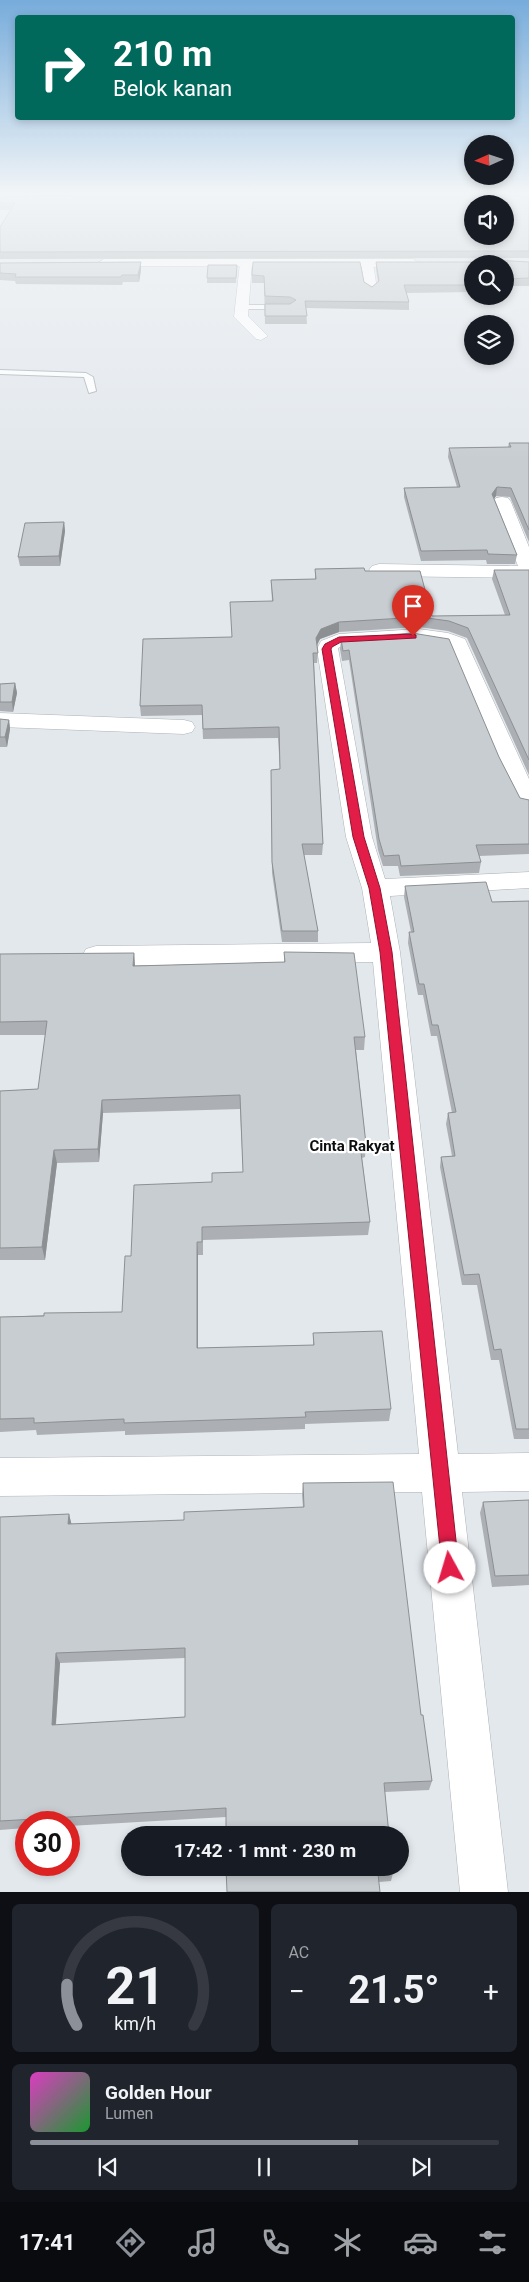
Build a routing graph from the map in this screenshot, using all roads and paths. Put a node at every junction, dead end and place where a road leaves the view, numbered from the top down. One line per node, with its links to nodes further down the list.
1 (244, 283): 4 (street)
2 (370, 283): 3 (street)
3 (371, 289)
4 (241, 307): 5 (lane); 6 (street)
5 (290, 308)
6 (261, 336)
7 (0, 372): 8 (lane)
8 (92, 391)
9 (502, 502): 11 (street)
10 (379, 570): 11 (street)
11 (529, 571)
12 (0, 720): 13 (street)
13 (184, 727)
14 (529, 803): 16 (street)
15 (529, 880): 16 (street)
16 (375, 888): 17 (street)
17 (386, 952): 18 (street); 20 (street)
18 (67, 956)
19 (529, 1472): 20 (street)
20 (440, 1473): 21 (street); 22 (street)
21 (0, 1477)
22 (484, 1892)

